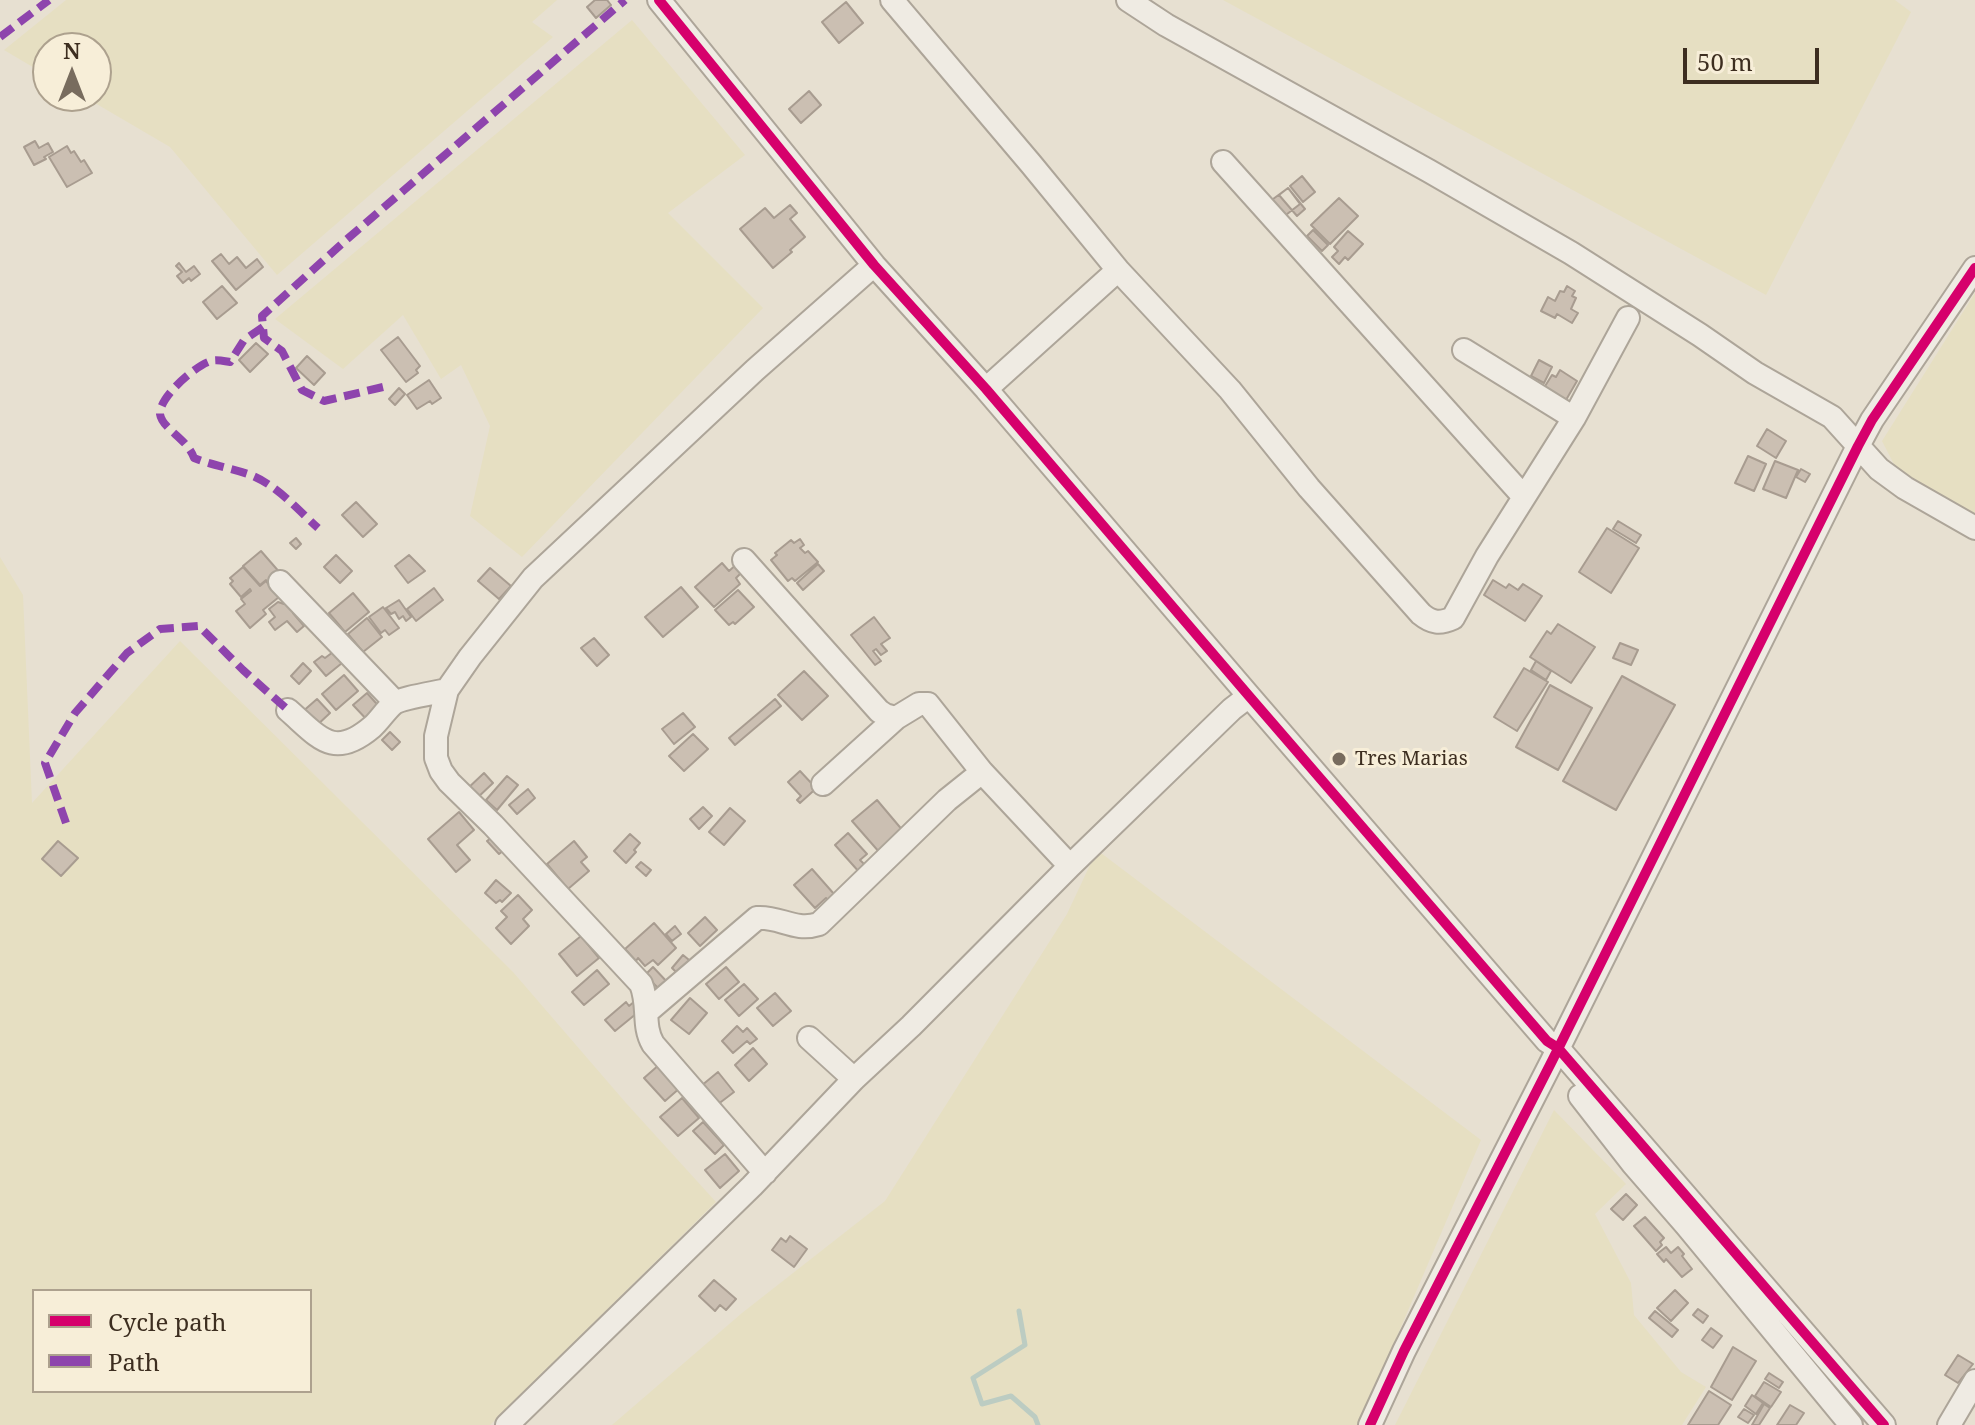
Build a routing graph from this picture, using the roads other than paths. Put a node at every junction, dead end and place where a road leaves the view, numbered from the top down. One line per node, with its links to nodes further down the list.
1 (659, 0): 5 (street)
2 (892, 0): 7 (street)
3 (1128, 0): 12 (street)
4 (1223, 162): 13 (street)
5 (874, 265): 10 (street); 17 (street)
6 (1975, 268): 12 (street)
7 (1118, 270): 10 (street); 13 (street)
8 (1628, 318): 11 (street)
9 (1464, 350): 11 (street)
10 (986, 389): 18 (street)
11 (1574, 418): 13 (street)
12 (1858, 446): 14 (street); 27 (street)
13 (1524, 497)
14 (1975, 528)
15 (744, 560): 21 (street)
16 (280, 582): 19 (street)
17 (447, 690): 19 (street); 25 (street)
18 (1249, 696): 24 (street); 27 (street)
19 (395, 702): 20 (street)
20 (288, 710)
21 (896, 718): 22 (street); 23 (street)
22 (982, 772): 24 (street); 25 (street)
23 (823, 784)
24 (1070, 866): 28 (street)
25 (647, 1012): 29 (street)
26 (809, 1038): 28 (street)
27 (1552, 1050): 30 (street); 33 (street)
28 (854, 1079): 29 (street)
29 (765, 1173): 32 (street)
30 (1784, 1326): 34 (street); 35 (street)
31 (1975, 1381): 36 (street)
32 (507, 1425)
33 (1370, 1425)
34 (1851, 1425)
35 (1884, 1425)
36 (1949, 1425)

